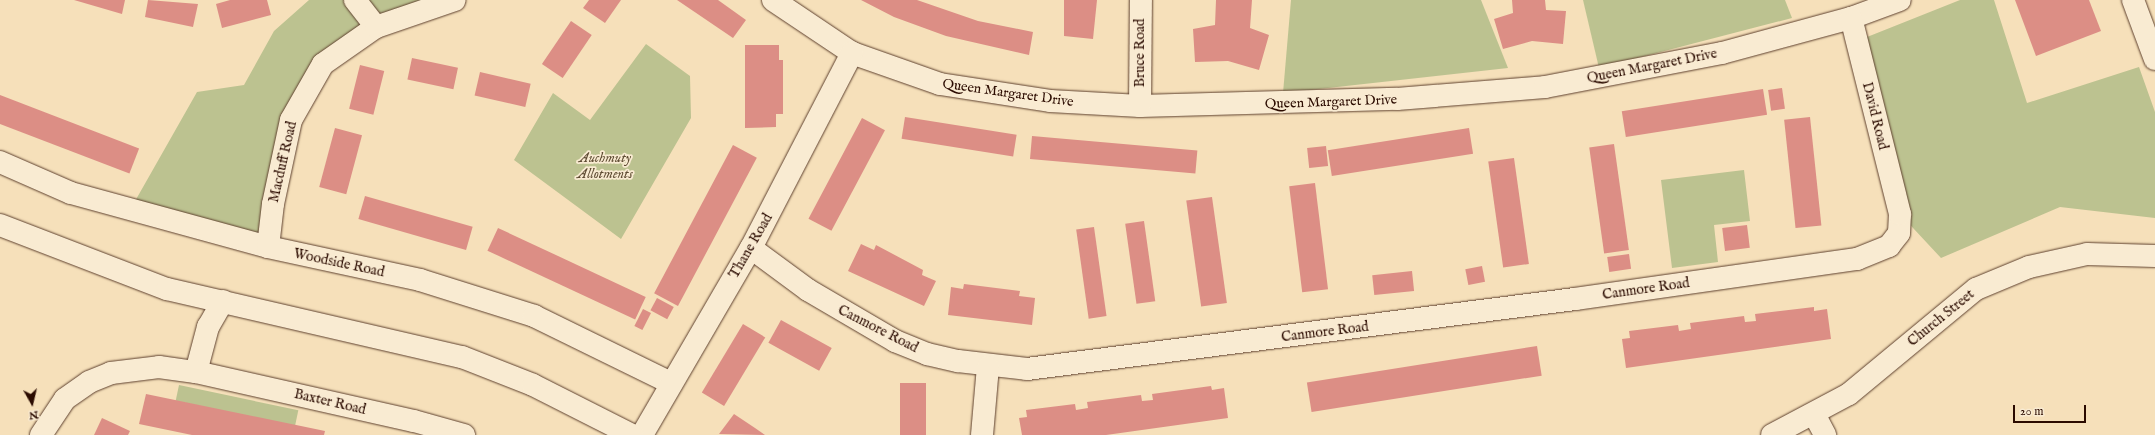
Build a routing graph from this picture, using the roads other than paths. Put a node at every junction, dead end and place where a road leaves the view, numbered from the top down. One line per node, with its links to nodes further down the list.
1 (355, 0): 8 (street)
2 (455, 0): 8 (street, Macduff Road)
3 (773, 0): 9 (street, Queen Margaret Drive)
4 (1141, 0): 11 (street, Bruce Road)
5 (1900, 0): 7 (street, Queen Margaret Drive)
6 (2133, 0): 10 (street)
7 (1851, 18): 11 (street, Queen Margaret Drive); 13 (street, David Road)
8 (376, 27): 15 (street, Macduff Road)
9 (852, 53): 11 (street, Queen Margaret Drive); 16 (street, Thane Road)
10 (2155, 59)
11 (1140, 106)
12 (0, 162): 15 (street, Woodside Road)
13 (1900, 214): 19 (street, Canmore Road)
14 (0, 225): 18 (street)
15 (268, 247): 21 (street, Woodside Road)
16 (751, 248): 19 (street, Canmore Road); 21 (street, Thane Road)
17 (2155, 256): 22 (street, Church Street)
18 (223, 301): 20 (street); 25 (street)
19 (988, 367): 27 (street)
20 (196, 372): 23 (street, Baxter Road); 24 (street, Baxter Road)
21 (671, 383): 26 (street, Thane Road)
22 (1814, 414): 28 (street, Church Street); 29 (street)
23 (41, 435)
24 (464, 435)
25 (632, 435)
26 (642, 435)
27 (982, 435)
28 (1772, 435)
29 (1825, 435)

